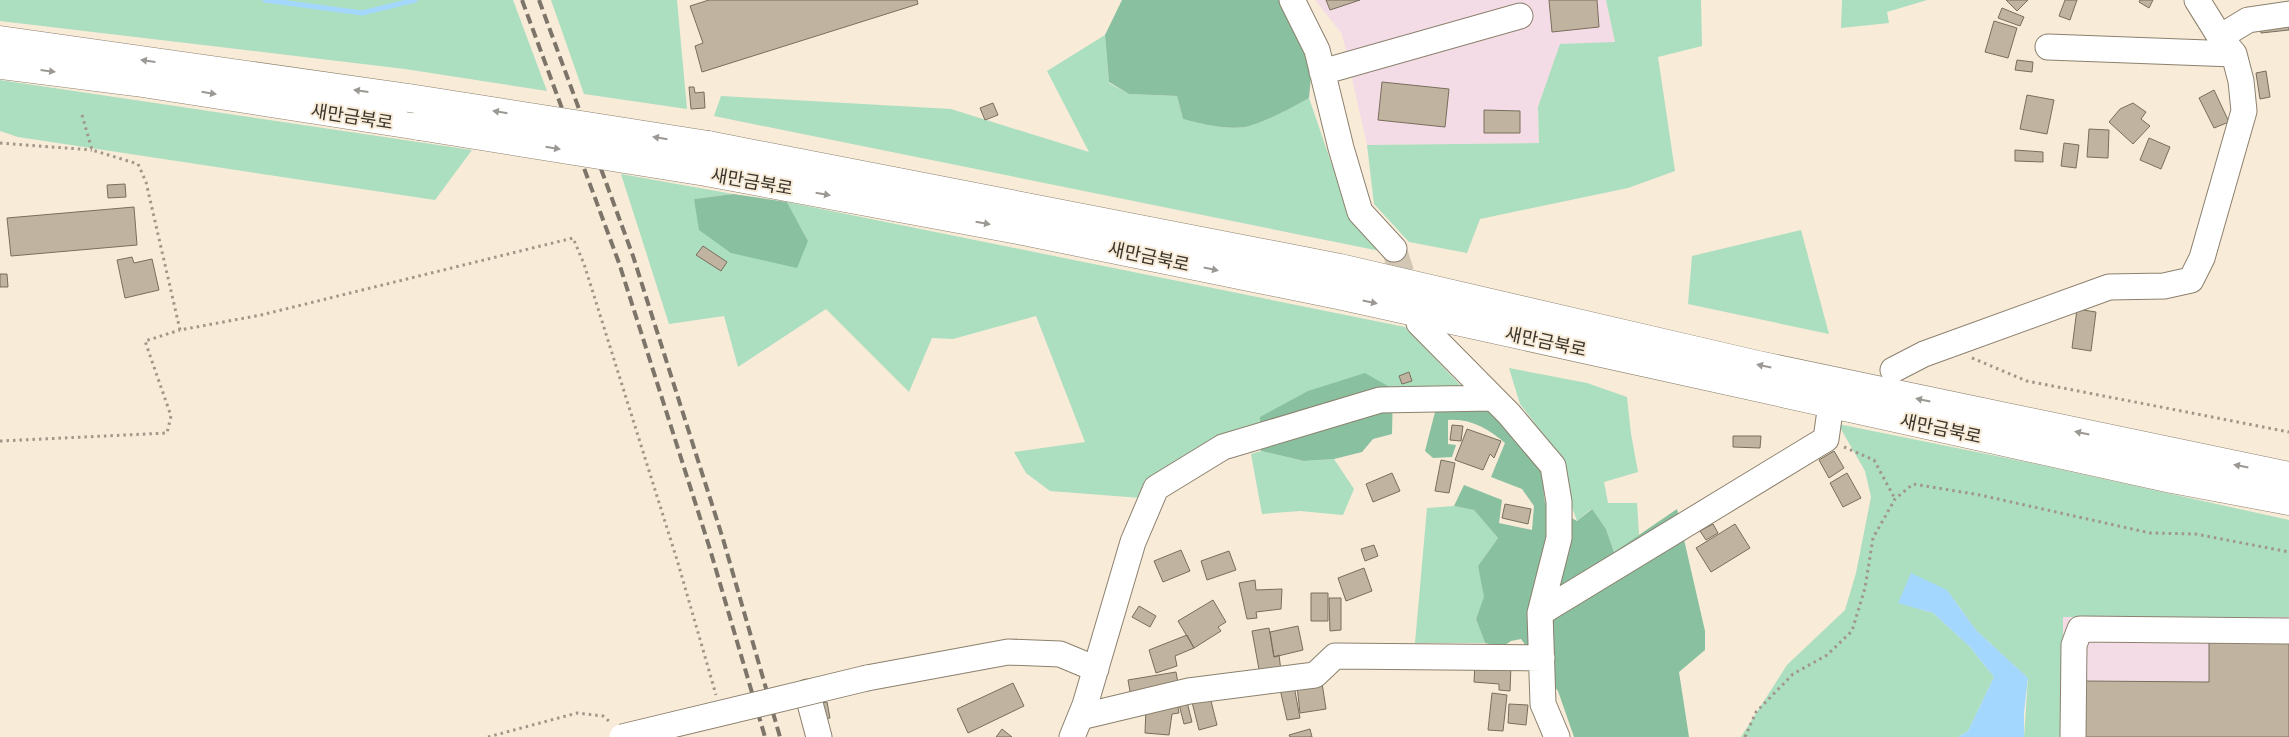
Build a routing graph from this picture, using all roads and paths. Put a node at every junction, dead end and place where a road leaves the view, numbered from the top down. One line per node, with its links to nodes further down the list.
1 (1292, 0): 9 (street)
2 (2197, 0): 6 (street)
3 (2289, 14): 6 (street)
4 (1520, 16): 9 (street)
5 (0, 40): 22 (highway, 새만금북로, one-way to 5, bridge)
6 (2227, 45): 7 (street); 16 (street)
7 (2048, 46)
8 (0, 65): 24 (highway, 새만금북로, one-way to 24, bridge)
9 (1322, 72): 13 (street)
10 (82, 115): 12 (path)
11 (0, 143): 12 (path)
12 (92, 150): 15 (path)
13 (1394, 249)
14 (1419, 323): 18 (street)
15 (180, 330): 21 (path); 31 (path)
16 (1945, 347): 17 (street); 20 (path)
17 (1893, 370)
18 (1493, 398): 26 (street); 29 (street)
19 (1828, 428): 23 (path); 26 (street)
20 (2289, 432)
21 (0, 440)
22 (2289, 476)
23 (1895, 499): 25 (path); 37 (path)
24 (2289, 502)
25 (2289, 552)
26 (1540, 612): 28 (street)
27 (2289, 631): 38 (street)
28 (1542, 658): 32 (street); 36 (street)
29 (1096, 669): 30 (street, bridge); 32 (street)
30 (807, 692): 33 (street, bridge); 35 (street)
31 (716, 699)
32 (1076, 727)
33 (619, 732): 34 (path)
34 (488, 737)
35 (819, 737)
36 (1557, 737)
37 (1745, 737)
38 (2073, 737)

